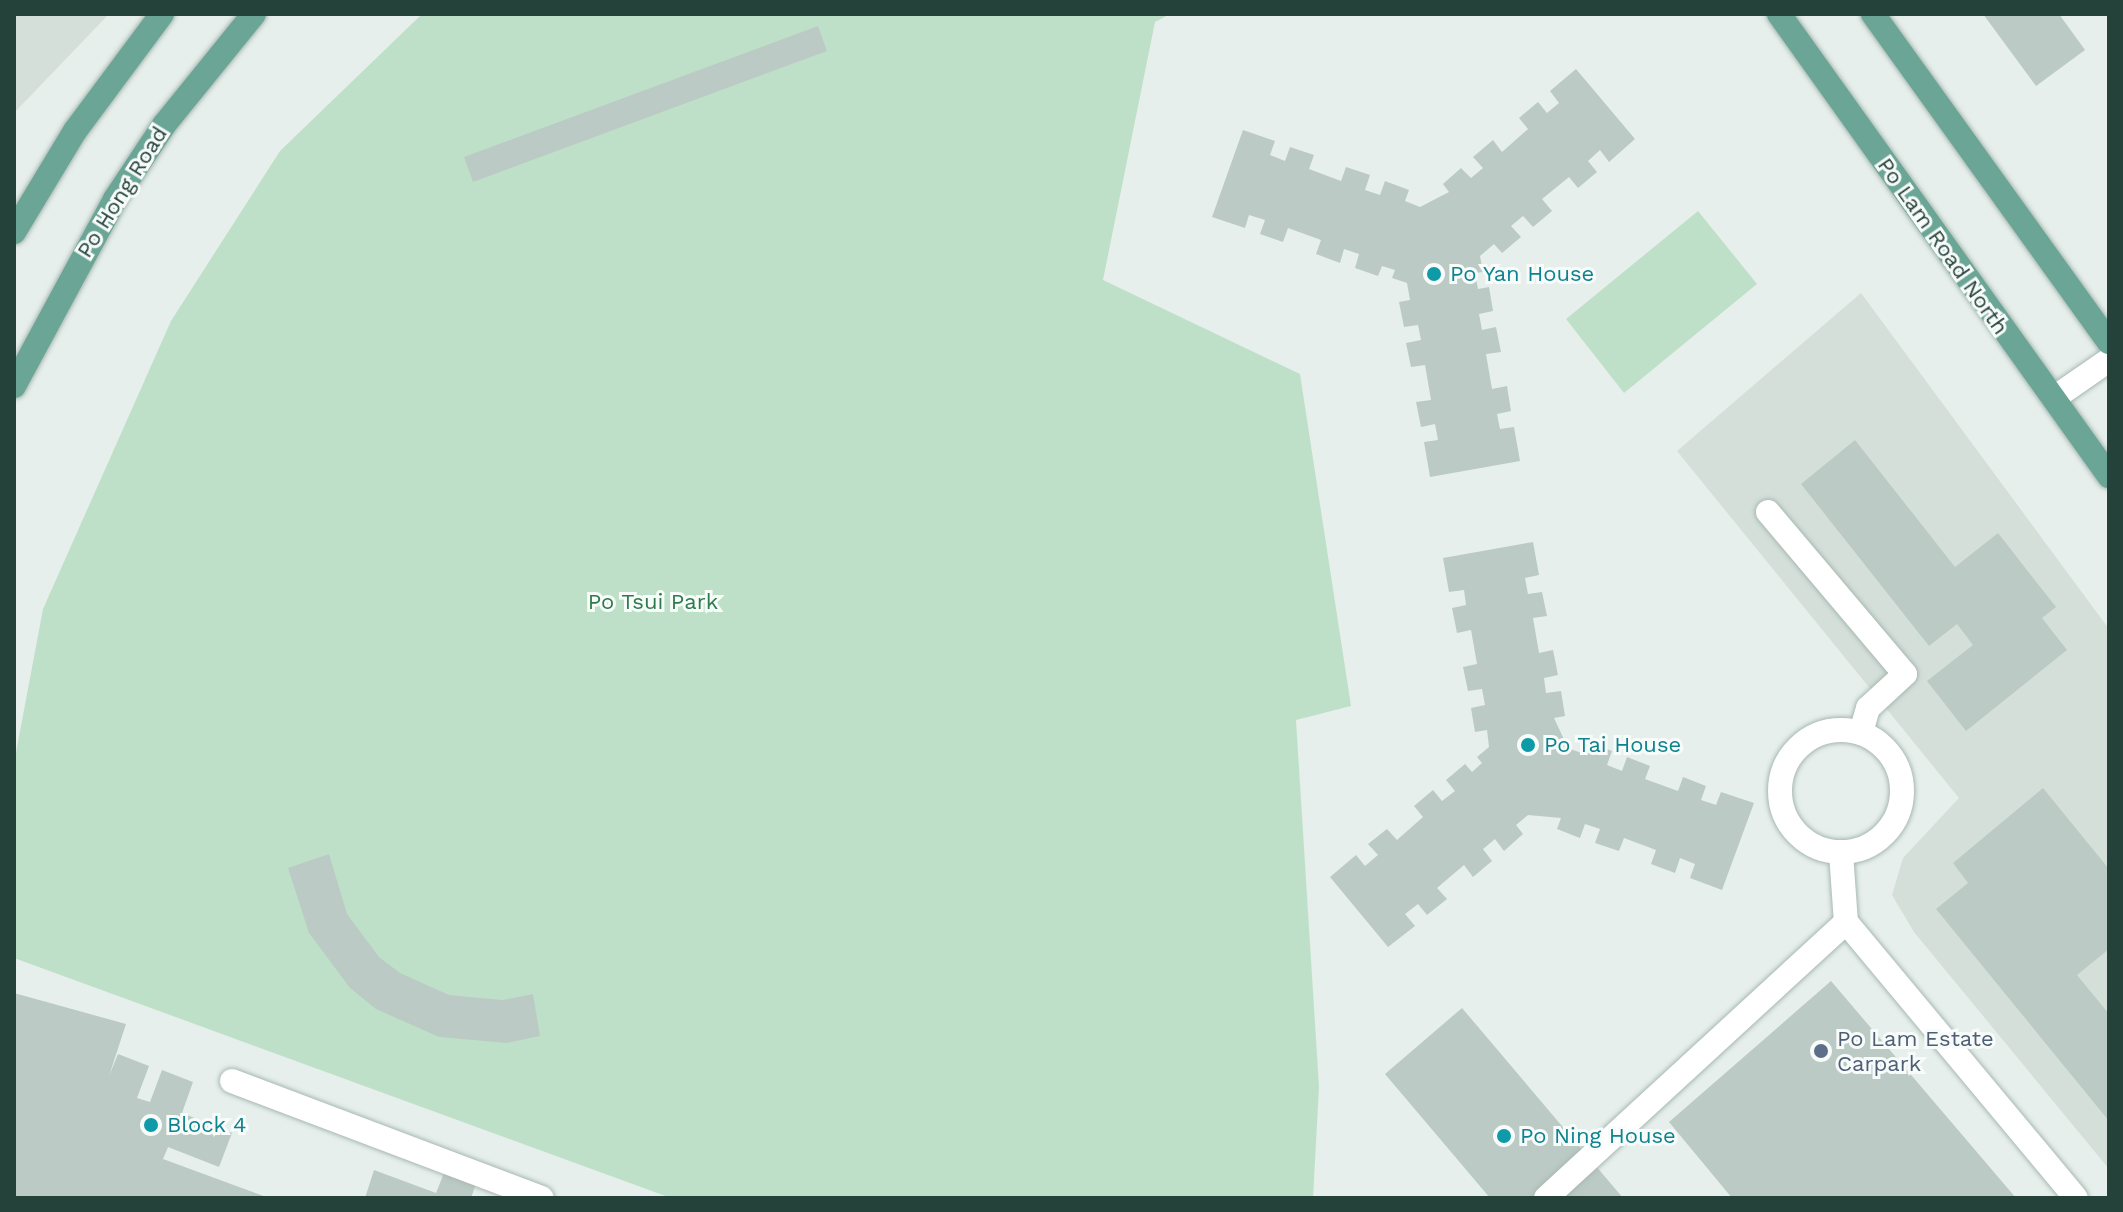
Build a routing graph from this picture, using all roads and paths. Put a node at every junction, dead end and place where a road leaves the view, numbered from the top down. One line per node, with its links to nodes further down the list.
1 (162, 14): 5 (main road)
2 (254, 14): 8 (main road, Po Hong Road)
3 (1779, 14): 9 (main road, Po Lam Road North)
4 (1873, 14): 6 (main road)
5 (14, 232)
6 (2109, 342)
7 (2109, 360): 9 (lane)
8 (14, 386)
9 (2054, 398): 10 (main road, Po Lam Road North)
10 (2109, 476)
11 (1768, 512): 12 (lane)
12 (1861, 733): 13 (lane); 13 (lane)
13 (1841, 853): 14 (lane)
14 (1846, 922): 17 (lane); 18 (lane)
15 (232, 1081): 16 (lane)
16 (542, 1198)
17 (1546, 1198)
18 (2076, 1198)

